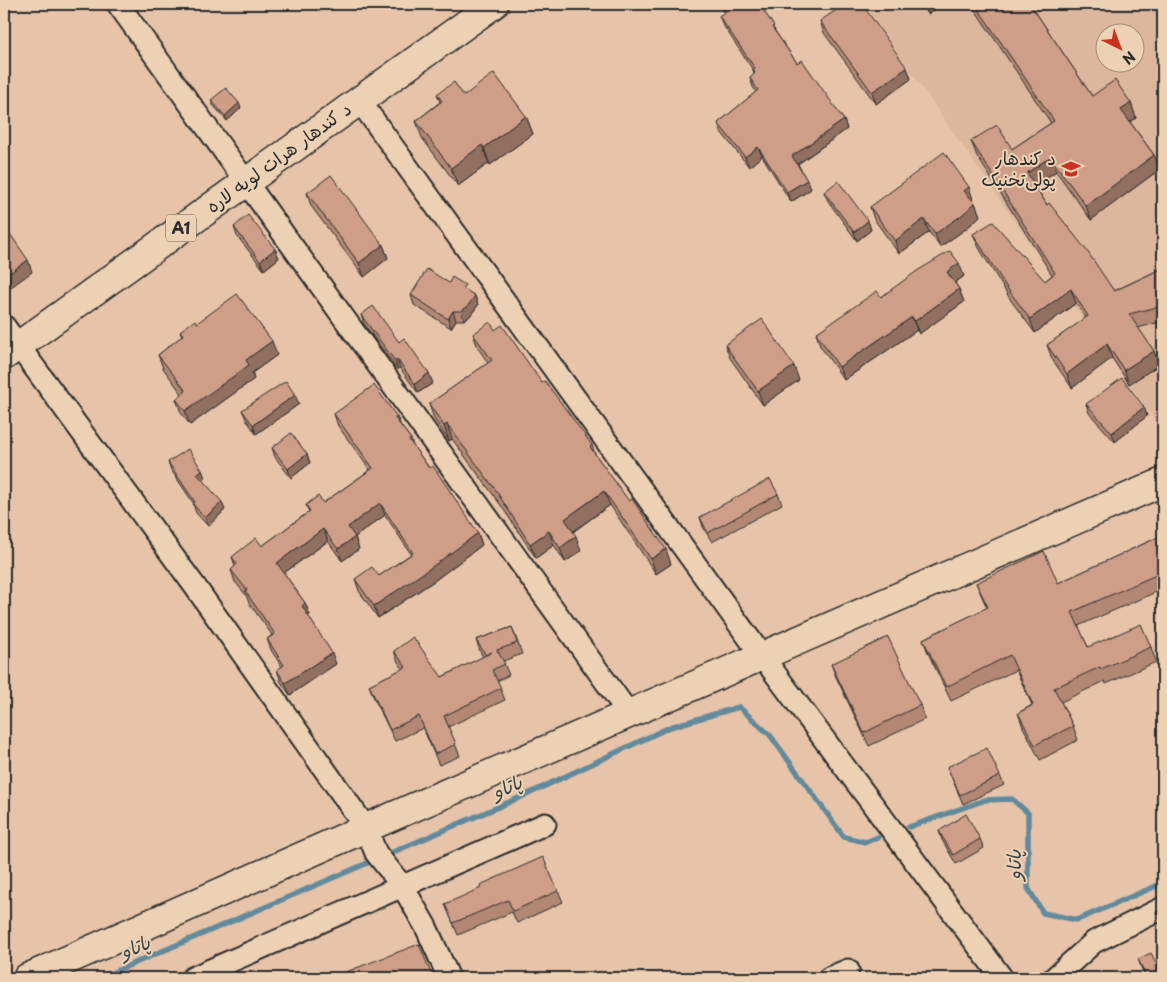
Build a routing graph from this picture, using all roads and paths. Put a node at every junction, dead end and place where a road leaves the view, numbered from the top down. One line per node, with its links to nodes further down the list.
1 (118, 4): 4 (street)
2 (494, 4): 3 (main road, د کندهار هرات لویه لاره)
3 (359, 100): 4 (main road, د کندهار هرات لویه لاره / A1); 7 (street)
4 (246, 182): 5 (main road, د کندهار هرات لویه لاره / A1); 8 (street)
5 (9, 342): 10 (street)
6 (1163, 482): 7 (main road)
7 (762, 656): 8 (main road); 16 (street)
8 (629, 714): 10 (main road)
9 (545, 824): 11 (street)
10 (366, 828): 11 (street); 13 (main road)
11 (397, 880): 14 (street); 15 (street)
12 (1163, 908): 17 (street)
13 (27, 978)
14 (192, 978)
15 (449, 978)
16 (1002, 978)
17 (1054, 978)

